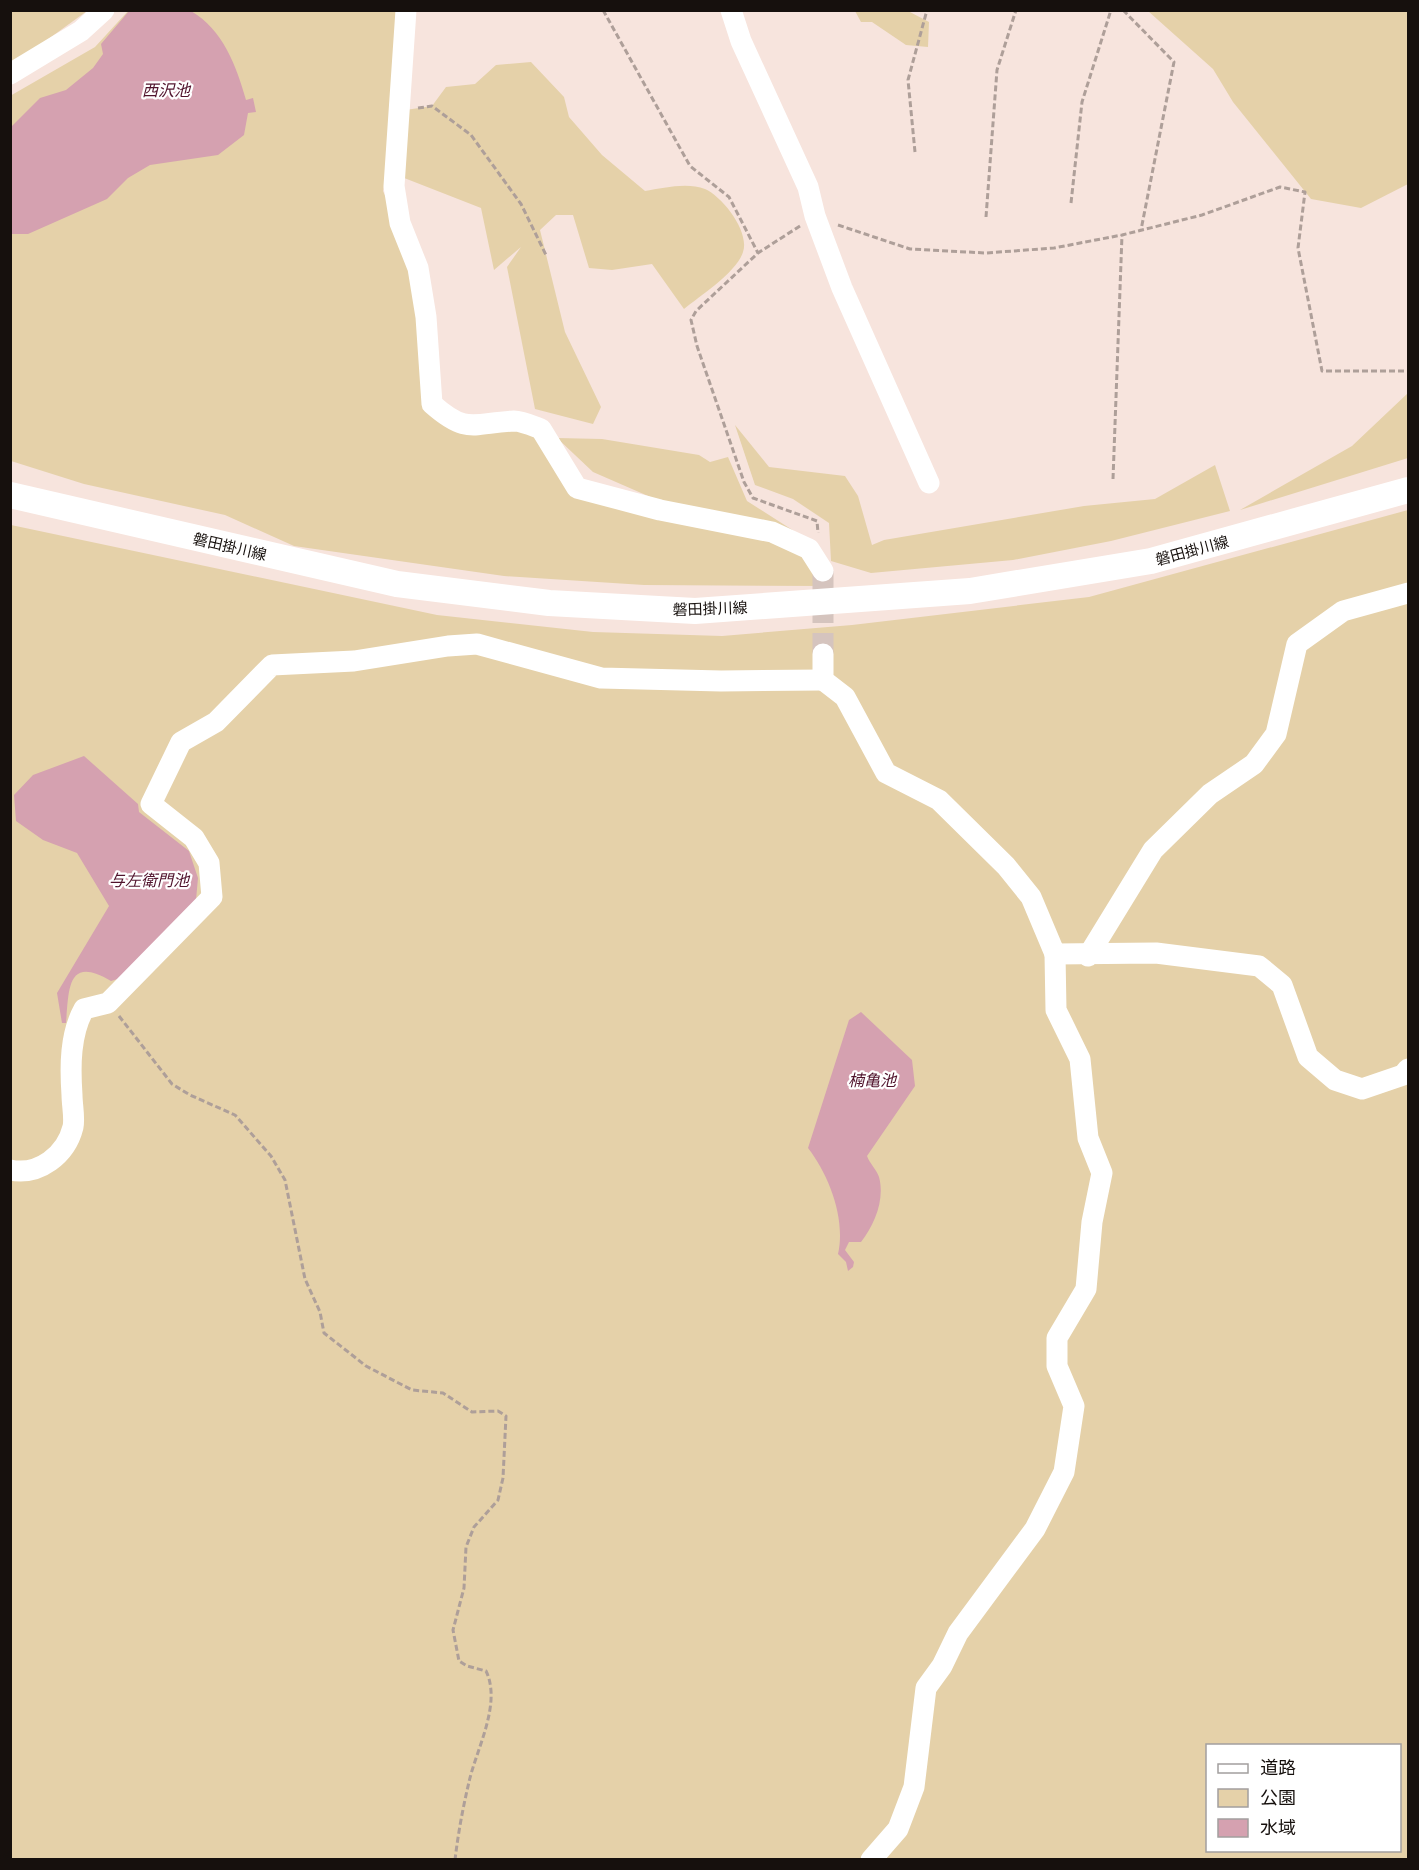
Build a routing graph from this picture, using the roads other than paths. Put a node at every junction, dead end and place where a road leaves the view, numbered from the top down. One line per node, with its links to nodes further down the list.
1 (104, 10): 4 (street)
2 (406, 10): 8 (street)
3 (731, 10): 5 (street)
4 (10, 74)
5 (929, 483)
6 (1408, 490): 7 (main road, 磐田掛川線)
7 (10, 495)
8 (822, 569)
9 (1408, 593): 13 (street)
10 (823, 654): 11 (street)
11 (824, 680): 12 (street); 15 (street)
12 (1055, 954): 13 (street); 16 (street)
13 (1088, 956): 14 (street)
14 (1408, 1069)
15 (10, 1170)
16 (871, 1860)

